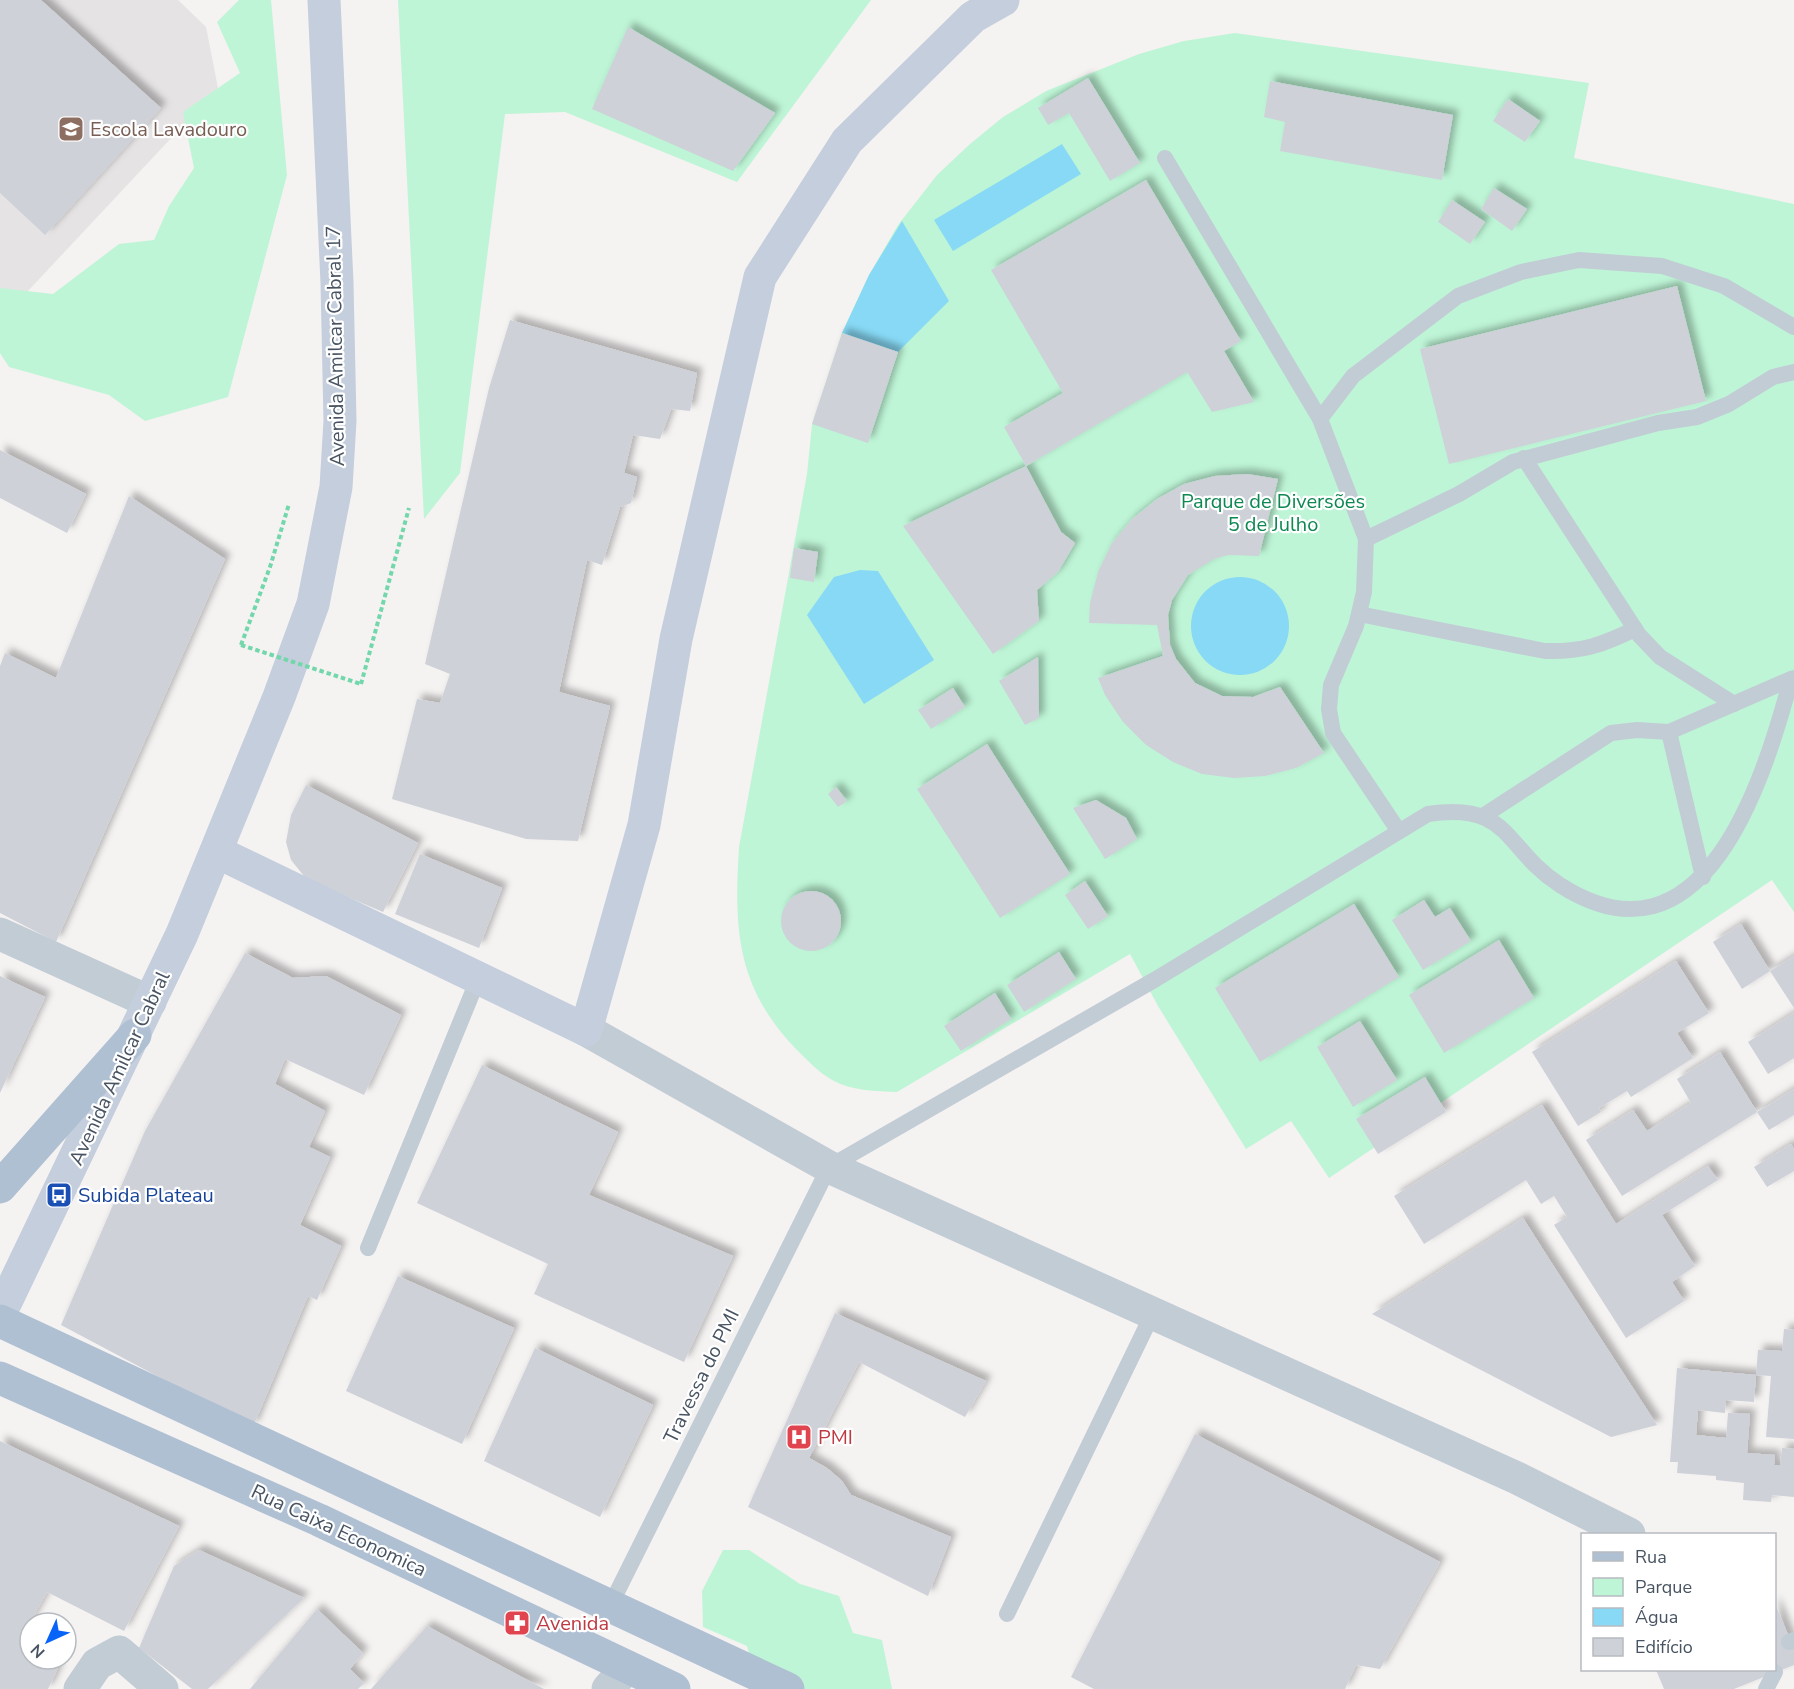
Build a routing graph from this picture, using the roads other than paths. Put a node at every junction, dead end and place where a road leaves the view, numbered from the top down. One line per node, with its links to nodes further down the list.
1 (324, 0): 16 (street, Avenida Amilcar Cabral 17)
2 (1003, 0): 21 (street)
3 (1165, 158): 6 (lane)
4 (1794, 327): 6 (lane)
5 (1794, 372): 7 (lane)
6 (1320, 419): 8 (lane)
7 (1524, 458): 8 (lane); 10 (lane)
8 (1366, 539): 9 (lane)
9 (1359, 614): 10 (lane); 15 (lane)
10 (1635, 628): 12 (lane)
11 (1793, 679): 12 (lane); 17 (lane)
12 (1734, 704): 13 (lane)
13 (1669, 732): 14 (lane); 17 (lane)
14 (1483, 816): 15 (lane); 17 (lane)
15 (1398, 830): 23 (lane)
16 (217, 852): 19 (street); 20 (street, Avenida Amilcar Cabral)
17 (1703, 877)
18 (0, 934): 20 (street)
19 (478, 979): 21 (street); 25 (lane)
20 (150, 1002): 22 (street, Avenida Amilcar Cabral)
21 (586, 1029): 23 (street)
22 (135, 1035): 24 (main road); 26 (street, Avenida Amilcar Cabral)
23 (829, 1167): 27 (street); 31 (lane, Travessa do PMI)
24 (0, 1187)
25 (368, 1248)
26 (0, 1314)
27 (1152, 1315): 30 (street); 32 (lane)
28 (0, 1321): 31 (main road)
29 (0, 1378): 34 (main road, Rua Caixa Economica)
30 (1627, 1533)
31 (611, 1604): 38 (main road)
32 (1007, 1614)
33 (1775, 1672): 39 (lane)
34 (618, 1678): 37 (main road, Rua Caixa Economica)
35 (85, 1681): 36 (street)
36 (162, 1689)
37 (674, 1689)
38 (788, 1689)
39 (1766, 1689)

